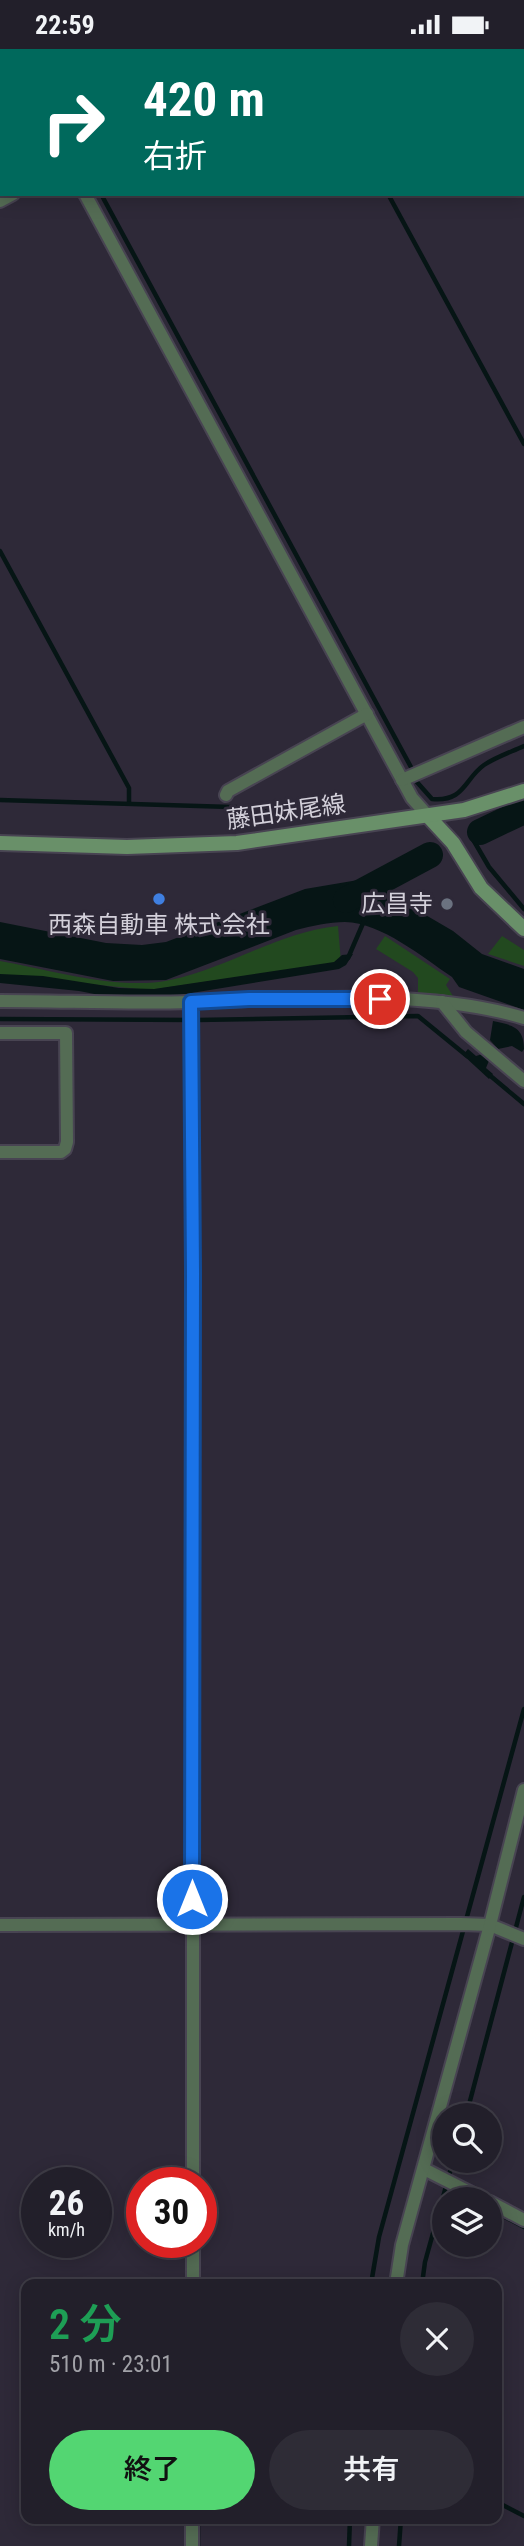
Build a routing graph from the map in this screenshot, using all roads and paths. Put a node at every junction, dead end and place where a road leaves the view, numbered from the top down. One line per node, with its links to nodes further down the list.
1 (86, 196): 2 (street)
2 (367, 714): 4 (street); 6 (street)
3 (524, 727): 4 (street)
4 (402, 780): 7 (street)
5 (524, 791): 7 (main road, 藤田妹尾線)
6 (226, 795)
7 (428, 816): 8 (main road, 藤田妹尾線); 9 (main road)
8 (0, 843)
9 (524, 929)
10 (0, 1001): 12 (street)
11 (442, 1002): 12 (street); 13 (street); 15 (street)
12 (191, 1013): 20 (street)
13 (524, 1018)
14 (0, 1033): 16 (street)
15 (524, 1081)
16 (0, 1152)
17 (524, 1790): 19 (street)
18 (0, 1925): 20 (street)
19 (490, 1925): 20 (street); 21 (street); 23 (street)
20 (196, 1926): 22 (street)
21 (517, 1935)
22 (193, 2167)
23 (424, 2169): 24 (street); 29 (street)
24 (460, 2187)
25 (502, 2208): 26 (street)
26 (524, 2220)
27 (193, 2258): 28 (street)
28 (193, 2279)
29 (397, 2279)
30 (192, 2524): 32 (street)
31 (373, 2524): 33 (street)
32 (192, 2546)
33 (371, 2546)

